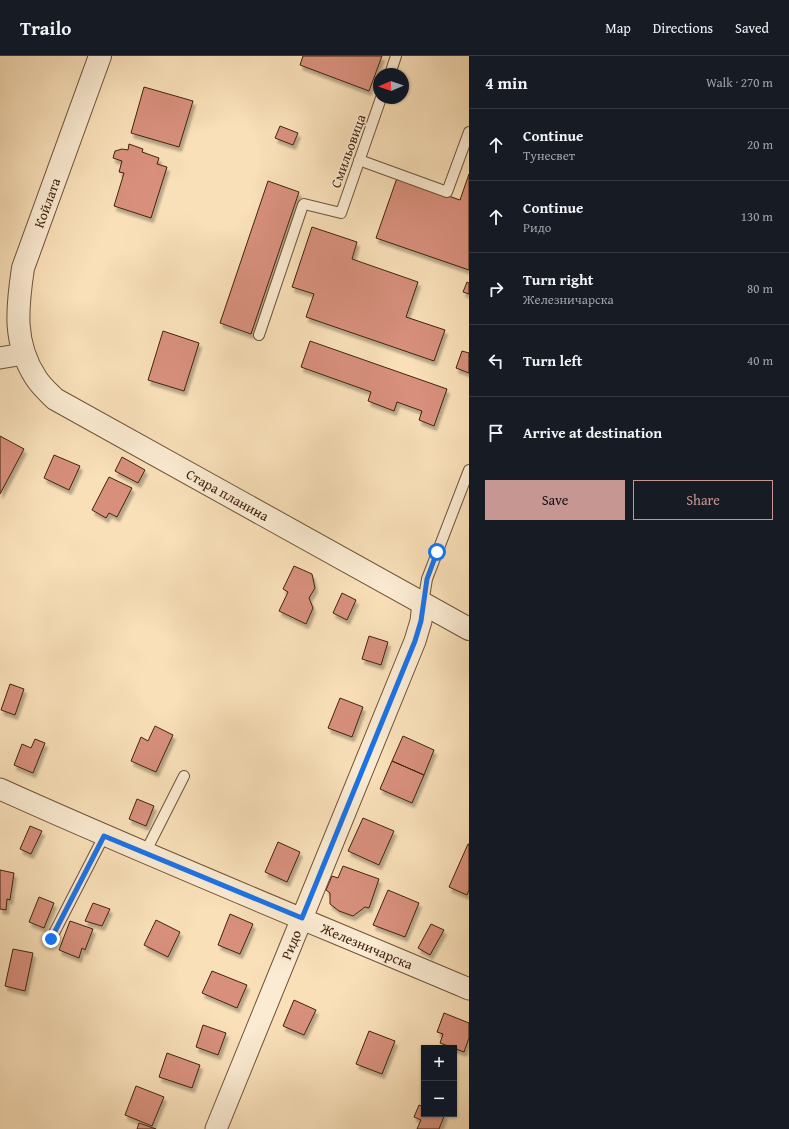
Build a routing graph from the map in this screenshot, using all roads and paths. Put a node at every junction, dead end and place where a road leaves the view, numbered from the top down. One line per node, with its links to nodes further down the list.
1 (100, 56): 8 (street, Койлата)
2 (396, 56): 3 (lane)
3 (392, 68)
4 (379, 104): 6 (lane, Смильовица)
5 (469, 132): 6 (lane)
6 (359, 160): 7 (lane, Смильовица)
7 (259, 335)
8 (24, 354): 9 (street); 11 (street, Стара планина)
9 (0, 358)
10 (469, 470): 11 (lane)
11 (424, 603): 12 (street, Стара планина); 17 (street, Ридо)
12 (469, 629)
13 (184, 776): 16 (lane)
14 (0, 789): 15 (street, Железничарска)
15 (104, 836): 16 (street, Железничарска); 18 (lane)
16 (145, 853): 17 (street, Железничарска)
17 (302, 918): 19 (street, Железничарска); 20 (street, Ридо)
18 (51, 939)
19 (469, 990)
20 (216, 1129)

